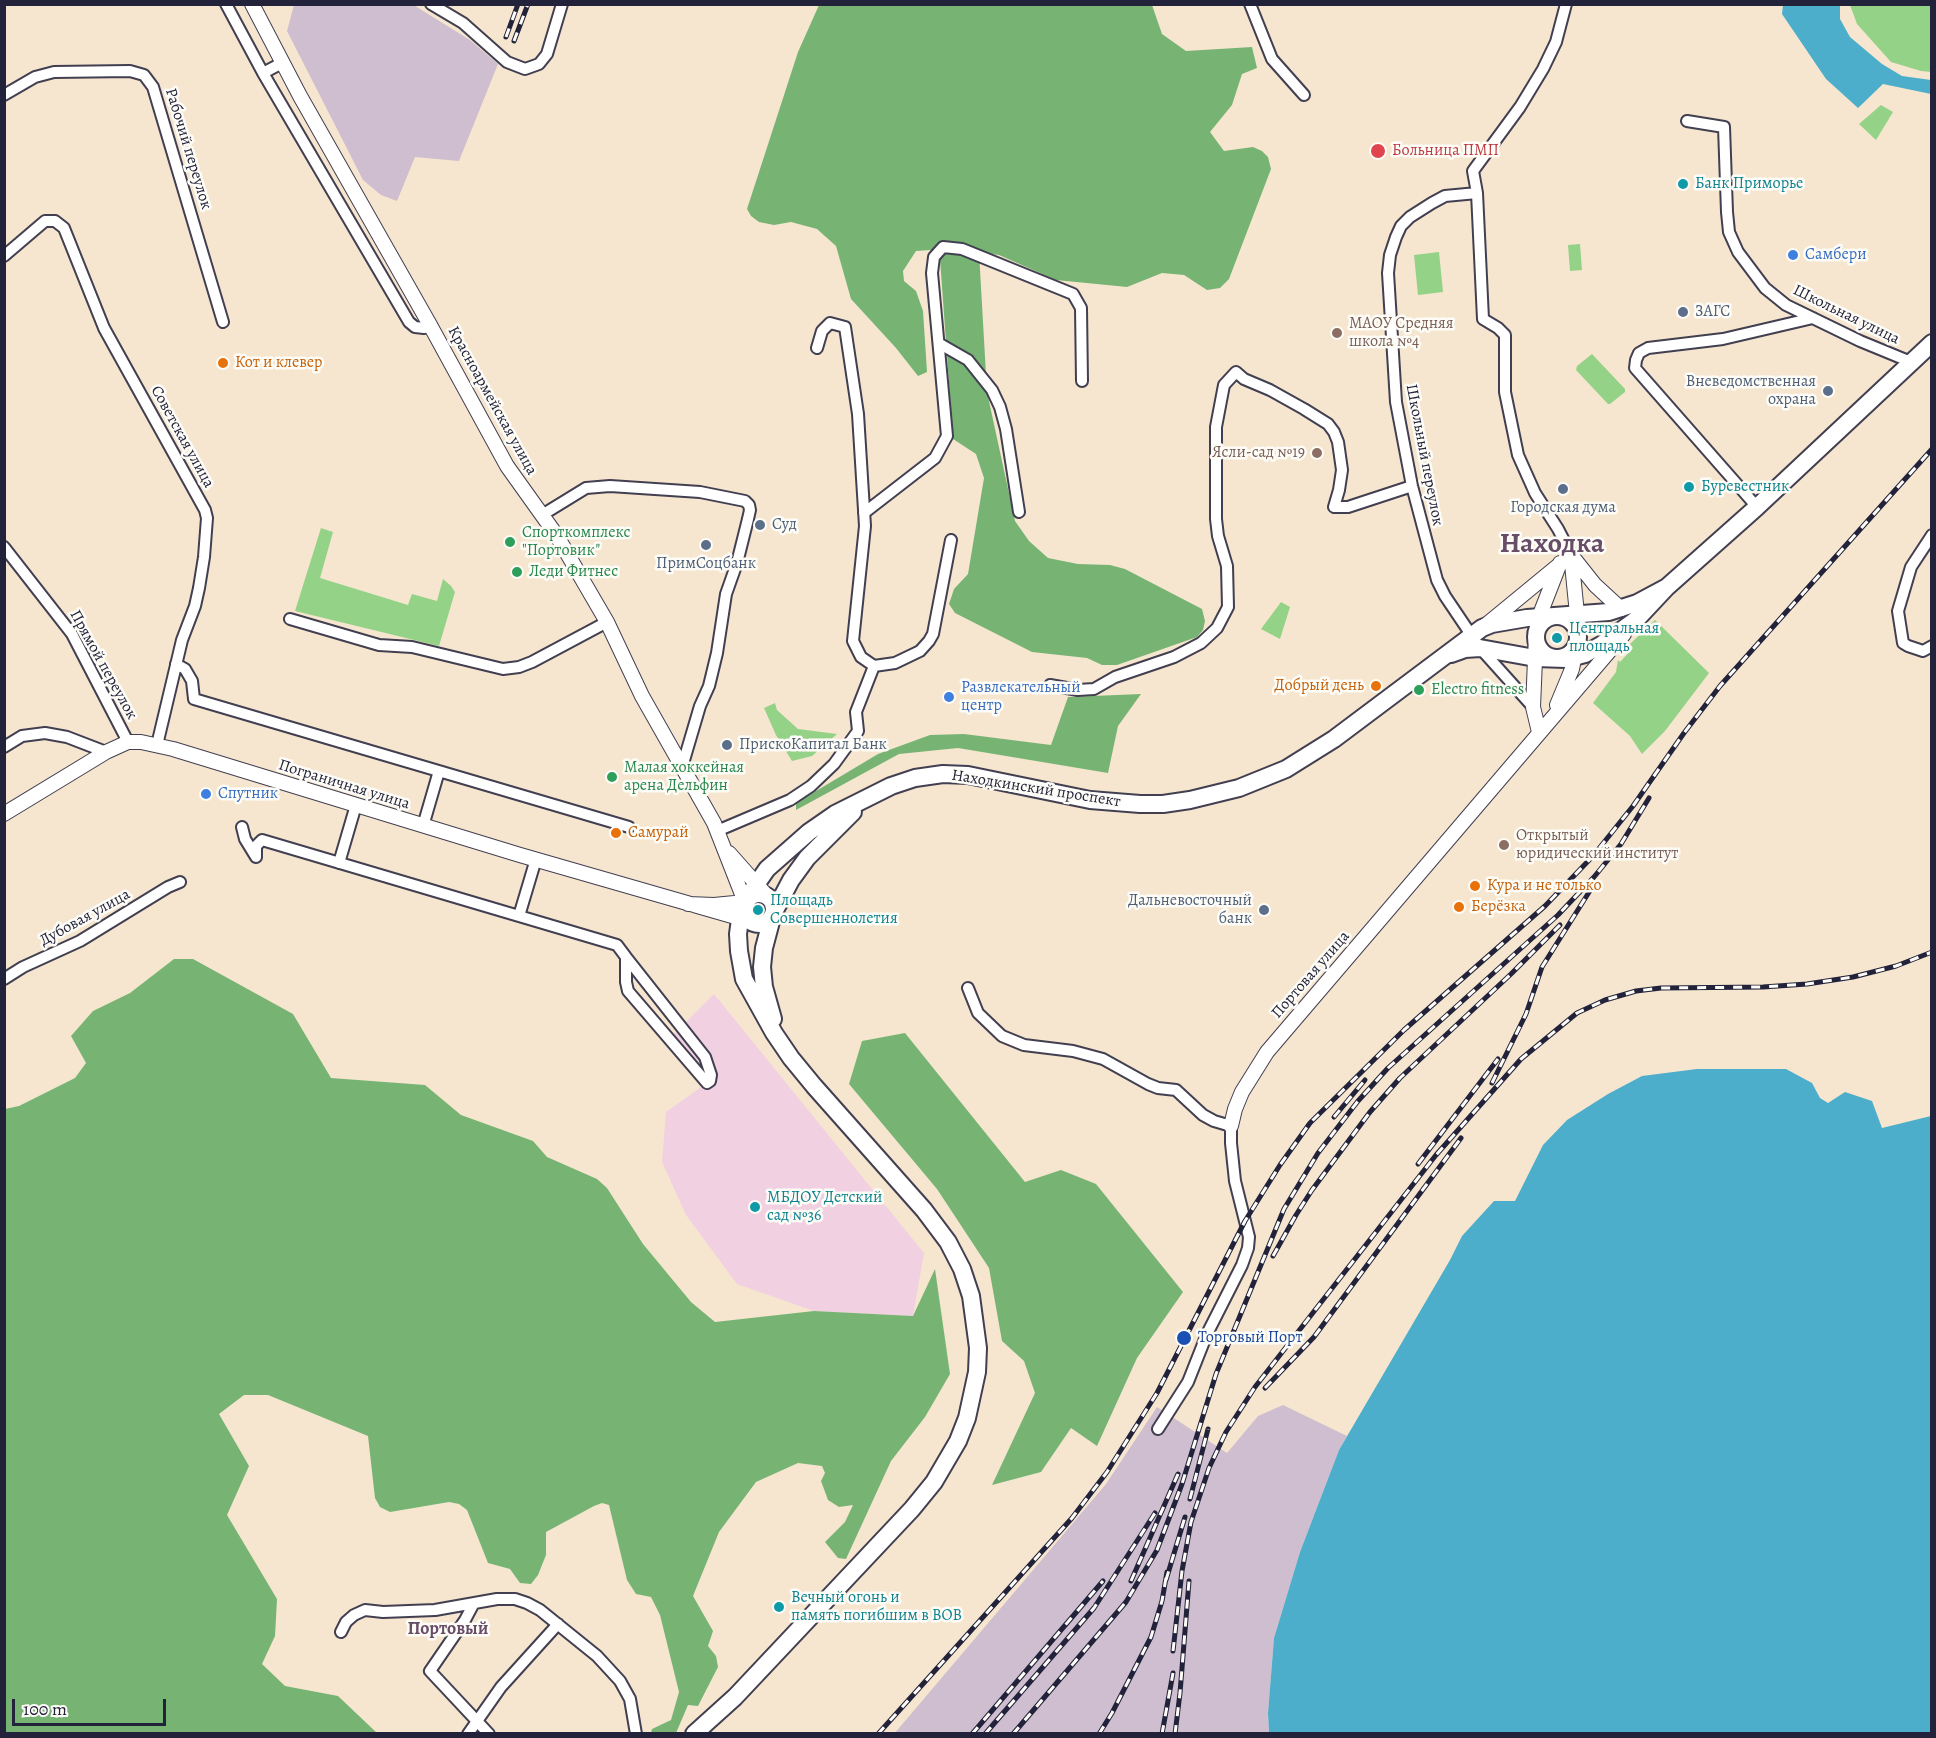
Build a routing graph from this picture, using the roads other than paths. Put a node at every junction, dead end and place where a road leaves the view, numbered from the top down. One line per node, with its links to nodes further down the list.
1 (226, 4): 8 (street)
2 (252, 4): 7 (main road, Красноармейская улица)
3 (431, 4): 4 (street)
4 (562, 4)
5 (1250, 4): 10 (street)
6 (1566, 4): 12 (street)
7 (282, 63): 8 (street); 16 (main road, Красноармейская улица)
8 (263, 73): 16 (street)
9 (4, 95): 15 (street, Рабочий переулок)
10 (1304, 95)
11 (1687, 121): 14 (street, Школьная улица)
12 (1477, 193): 22 (street, Школьный переулок); 30 (street)
13 (4, 256): 46 (street, Советская улица)
14 (1813, 318): 20 (street, Школьная улица); 23 (street)
15 (223, 322)
16 (430, 325): 26 (main road, Красноармейская улица)
17 (1932, 343): 20 (main road, Находкинский проспект)
18 (940, 344): 21 (street); 24 (street); 25 (street)
19 (817, 348): 25 (street)
20 (1911, 362): 23 (main road, Находкинский проспект)
21 (1082, 381)
22 (1412, 486): 40 (street, Школьный переулок); 48 (street)
23 (1757, 507): 31 (main road, Находкинский проспект)
24 (1019, 512)
25 (864, 513): 47 (street)
26 (542, 515): 38 (main road, Красноармейская улица); 56 (street)
27 (1932, 535): 42 (street)
28 (951, 540): 47 (street)
29 (4, 547): 52 (street, Прямой переулок)
30 (1566, 559): 32 (main road); 33 (main road); 35 (main road); 40 (main road)
31 (1667, 587): 32 (main road, Находкинский проспект); 37 (main road, Находкинский проспект)
32 (1621, 609): 33 (main road, Находкинский проспект)
33 (1579, 615): 34 (main road, Находкинский проспект); 41 (main road)
34 (1559, 616): 35 (main road, Находкинский проспект); 39 (main road); 41 (main road)
35 (1539, 617): 39 (main road); 40 (main road, Находкинский проспект)
36 (290, 619): 38 (street)
37 (1637, 619): 44 (main road, Находкинский проспект); 50 (main road, Портовая улица)
38 (607, 622): 56 (main road, Красноармейская улица)
39 (1536, 636): 43 (main road); 45 (main road)
40 (1478, 637): 43 (main road, Находкинский проспект); 49 (street, Школьный переулок); 58 (main road, Находкинский проспект)
41 (1579, 639): 44 (main road); 45 (main road)
42 (1932, 646)
43 (1535, 657): 45 (main road, Находкинский проспект); 49 (main road)
44 (1575, 657): 45 (main road, Находкинский проспект); 50 (main road)
45 (1556, 659)
46 (176, 664): 53 (street, Советская улица); 57 (street)
47 (874, 666): 64 (street)
48 (1050, 685)
49 (1533, 707): 51 (main road)
50 (1553, 716): 51 (main road, Портовая улица)
51 (1539, 732): 79 (main road, Портовая улица)
52 (128, 742): 53 (main road, Пограничная улица); 55 (main road)
53 (157, 745): 59 (main road, Пограничная улица)
54 (4, 747): 55 (street)
55 (106, 752): 60 (main road)
56 (682, 767): 64 (main road, Красноармейская улица)
57 (439, 771): 61 (street); 63 (street)
58 (891, 786): 68 (main road); 72 (main road)
59 (356, 806): 61 (main road, Пограничная улица); 66 (street)
60 (4, 814)
61 (423, 826): 65 (main road, Пограничная улица)
62 (242, 827): 66 (street)
63 (629, 827)
64 (720, 837): 68 (main road, Красноармейская улица); 70 (main road, Красноармейская улица)
65 (536, 859): 71 (main road, Пограничная улица); 73 (street)
66 (339, 862): 73 (street)
67 (180, 882): 76 (street, Дубовая улица)
68 (756, 882): 69 (main road, Красноармейская улица); 70 (main road)
69 (767, 896): 70 (main road); 72 (main road)
70 (745, 902): 71 (main road, Пограничная улица); 74 (main road)
71 (688, 904): 74 (main road, Пограничная улица)
72 (773, 914): 74 (main road); 78 (main road)
73 (519, 916): 75 (street)
74 (747, 921): 78 (main road)
75 (626, 957): 75 (street)
76 (4, 979)
77 (968, 988): 79 (street)
78 (791, 1058): 88 (main road)
79 (1232, 1126): 80 (street)
80 (1158, 1429)
81 (474, 1603): 82 (street); 83 (street); 84 (street)
82 (558, 1624): 84 (street); 87 (street)
83 (341, 1632)
84 (476, 1721): 85 (street); 86 (street)
85 (468, 1734)
86 (489, 1734)
87 (636, 1734)
88 (694, 1734)

